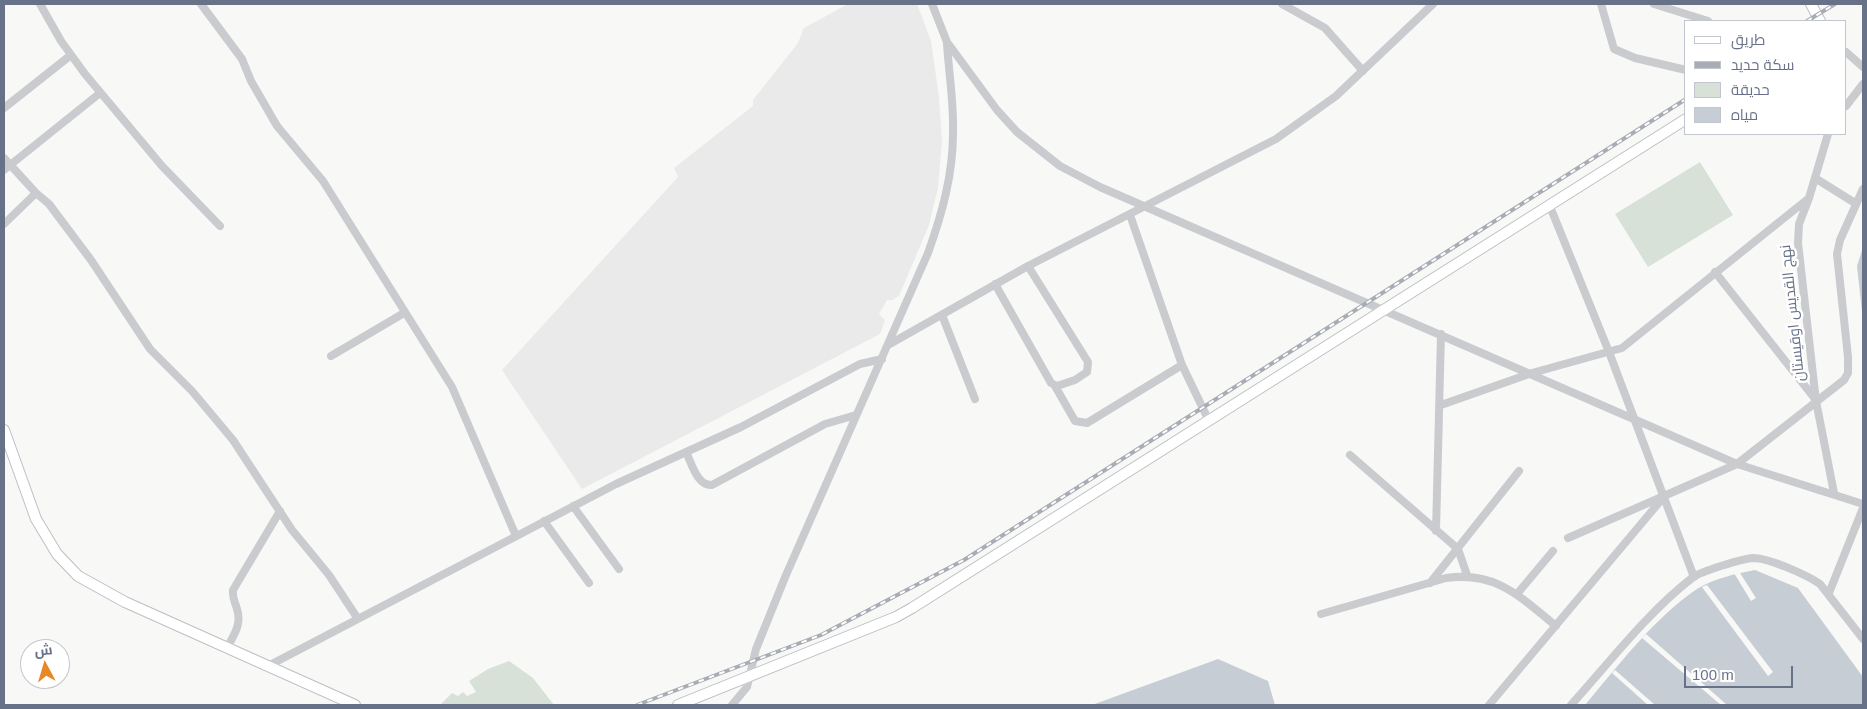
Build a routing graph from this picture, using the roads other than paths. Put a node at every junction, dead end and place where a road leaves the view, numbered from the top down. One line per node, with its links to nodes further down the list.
1 (40, 4): 13 (street)
2 (202, 4): 39 (street)
3 (932, 4): 11 (street)
4 (1282, 4): 16 (street)
5 (1433, 4): 16 (street)
6 (1601, 4): 15 (street)
7 (1655, 4): 9 (street)
8 (1811, 4): 10 (street)
9 (1705, 20)
10 (1819, 20)
11 (947, 42): 31 (street); 42 (street)
12 (1847, 53): 14 (street)
13 (71, 56): 18 (street); 20 (street)
14 (1863, 67)
15 (1684, 70)
16 (1364, 71): 31 (street)
17 (1863, 84): 19 (street)
18 (100, 93): 24 (street); 34 (street)
19 (1847, 105)
20 (4, 108)
21 (1684, 120): 30 (street)
22 (1828, 135): 25 (street, نهج القديس اوقيستان)
23 (4, 158): 24 (street)
24 (7, 167): 27 (street)
25 (1815, 178): 28 (street, نهج القديس اوقيستان); 29 (street)
26 (1863, 189): 29 (street)
27 (36, 193): 33 (street); 65 (street)
28 (1810, 198): 36 (street); 50 (street, نهج القديس اوقيستان)
29 (1855, 203): 50 (street)
30 (1549, 204): 38 (street); 43 (street)
31 (1145, 207): 32 (street); 38 (street)
32 (1130, 215): 35 (street); 46 (street)
33 (5, 221)
34 (220, 226)
35 (1028, 266): 37 (street); 48 (street)
36 (1715, 272): 43 (street); 50 (street)
37 (995, 284): 40 (street); 48 (street)
38 (1383, 310): 41 (street); 54 (street)
39 (404, 314): 44 (street); 68 (street)
40 (942, 316): 42 (street); 49 (street)
41 (1441, 334): 47 (street); 51 (street)
42 (888, 345): 45 (street)
43 (1609, 352): 47 (street); 53 (street)
44 (332, 356)
45 (882, 358): 52 (street); 56 (street)
46 (1182, 365): 48 (street); 54 (street)
47 (1532, 373): 51 (street); 53 (street)
48 (1055, 386)
49 (975, 399)
50 (1816, 401): 58 (street); 60 (street, نهج القديس اوقيستان)
51 (1441, 405): 67 (street)
52 (856, 415): 56 (street); 85 (street)
53 (1633, 419): 58 (street); 61 (street)
54 (1209, 421): 85 (street)
55 (4, 430): 83 (street)
56 (686, 452): 63 (street)
57 (1350, 455): 67 (street)
58 (1737, 464): 60 (street); 61 (street)
59 (1519, 471): 70 (street)
60 (1834, 493): 62 (street)
61 (1664, 497): 69 (street); 74 (street); 81 (street)
62 (1863, 504)
63 (573, 506): 66 (street); 72 (street)
64 (1863, 508): 77 (street)
65 (280, 511): 80 (street); 83 (street)
66 (544, 521): 68 (street); 75 (street)
67 (1436, 531): 70 (street)
68 (516, 536): 80 (street)
69 (1568, 538)
70 (1458, 549): 73 (street); 76 (street)
71 (1553, 552): 78 (street)
72 (620, 569)
73 (1466, 575): 76 (street); 78 (street)
74 (1694, 576): 77 (street); 90 (street)
75 (589, 583)
76 (1430, 583): 79 (street)
77 (1829, 593): 82 (street)
78 (1517, 594): 81 (street)
79 (1322, 614)
80 (358, 619): 84 (street)
81 (1556, 626): 89 (street)
82 (1863, 639)
83 (227, 648): 84 (street)
84 (268, 666): 86 (street)
85 (749, 678): 87 (street); 88 (street)
86 (354, 705)
87 (678, 705)
88 (732, 705)
89 (1489, 705)
90 (1571, 705)

